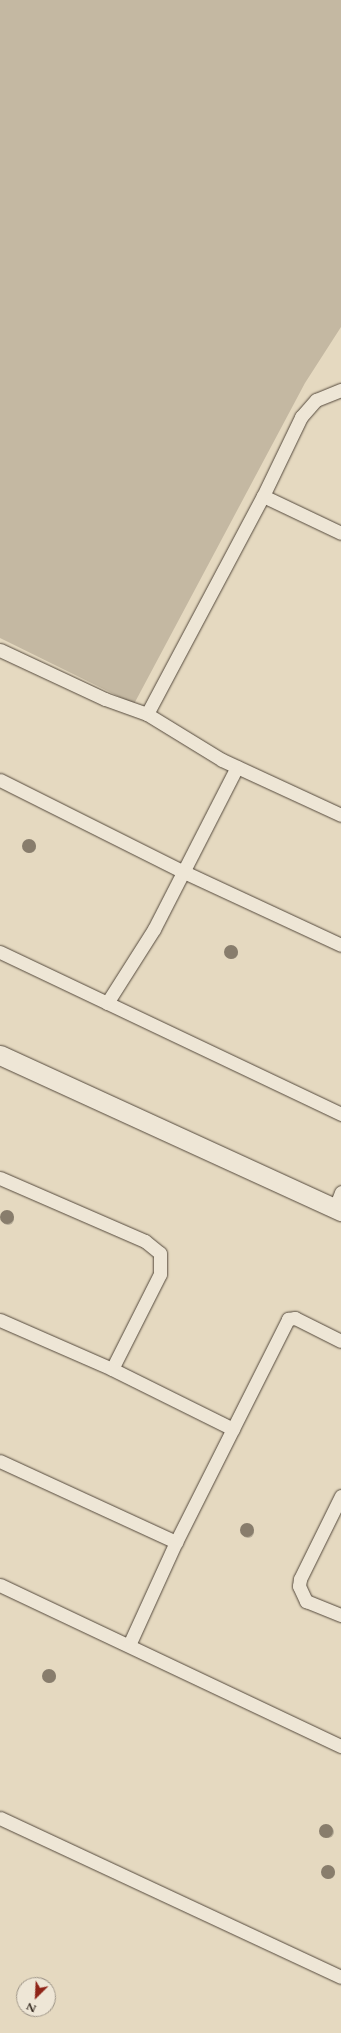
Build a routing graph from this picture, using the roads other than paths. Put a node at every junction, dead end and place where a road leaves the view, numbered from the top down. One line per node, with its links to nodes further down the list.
1 (341, 390): 2 (street)
2 (263, 496): 3 (street); 5 (street)
3 (341, 533)
4 (0, 650): 5 (street)
5 (147, 714): 6 (street)
6 (237, 767): 8 (street); 9 (street)
7 (0, 780): 9 (street)
8 (341, 815)
9 (184, 872): 10 (street); 12 (street)
10 (341, 945)
11 (0, 952): 12 (street)
12 (107, 1003): 14 (street)
13 (0, 1055): 16 (street)
14 (341, 1114)
15 (0, 1178): 19 (street)
16 (339, 1204)
17 (0, 1320): 19 (street)
18 (341, 1341): 20 (street)
19 (112, 1369): 20 (street)
20 (233, 1429): 23 (street)
21 (0, 1461): 23 (street)
22 (341, 1496): 25 (street)
23 (176, 1542): 26 (street)
24 (0, 1585): 26 (street)
25 (341, 1615)
26 (129, 1645): 27 (street)
27 (341, 1746)
28 (0, 1818): 29 (street)
29 (341, 1977)

